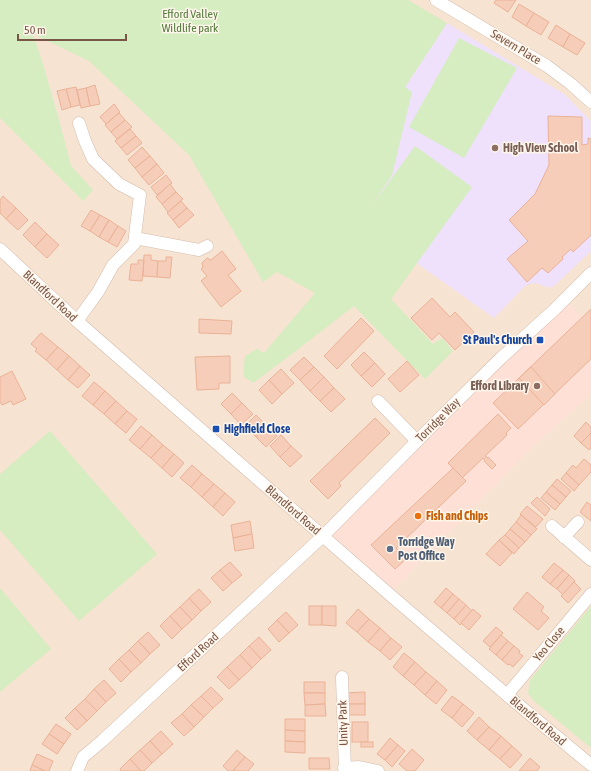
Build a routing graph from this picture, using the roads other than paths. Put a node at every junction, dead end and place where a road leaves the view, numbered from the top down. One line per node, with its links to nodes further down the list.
1 (436, 0): 2 (street, Severn Place)
2 (591, 102)
3 (79, 124): 4 (street)
4 (134, 238): 5 (street); 8 (street)
5 (207, 246)
6 (0, 249): 8 (street, Blandford Road)
7 (591, 274): 10 (street, Torridge Way)
8 (77, 321): 13 (street, Blandford Road)
9 (378, 401): 10 (street)
10 (417, 441): 13 (street, Torridge Way)
11 (578, 522): 14 (street)
12 (552, 526): 14 (street)
13 (323, 536): 18 (street, Blandford Road); 21 (street, Efford Road)
14 (564, 537): 15 (street)
15 (591, 560)
16 (591, 594): 18 (street, Yeo Close)
17 (342, 677): 20 (street, Unity Park)
18 (507, 695): 19 (street, Blandford Road)
19 (591, 765)
20 (345, 770): 22 (street, Unity Park)
21 (77, 771)
22 (378, 771)

